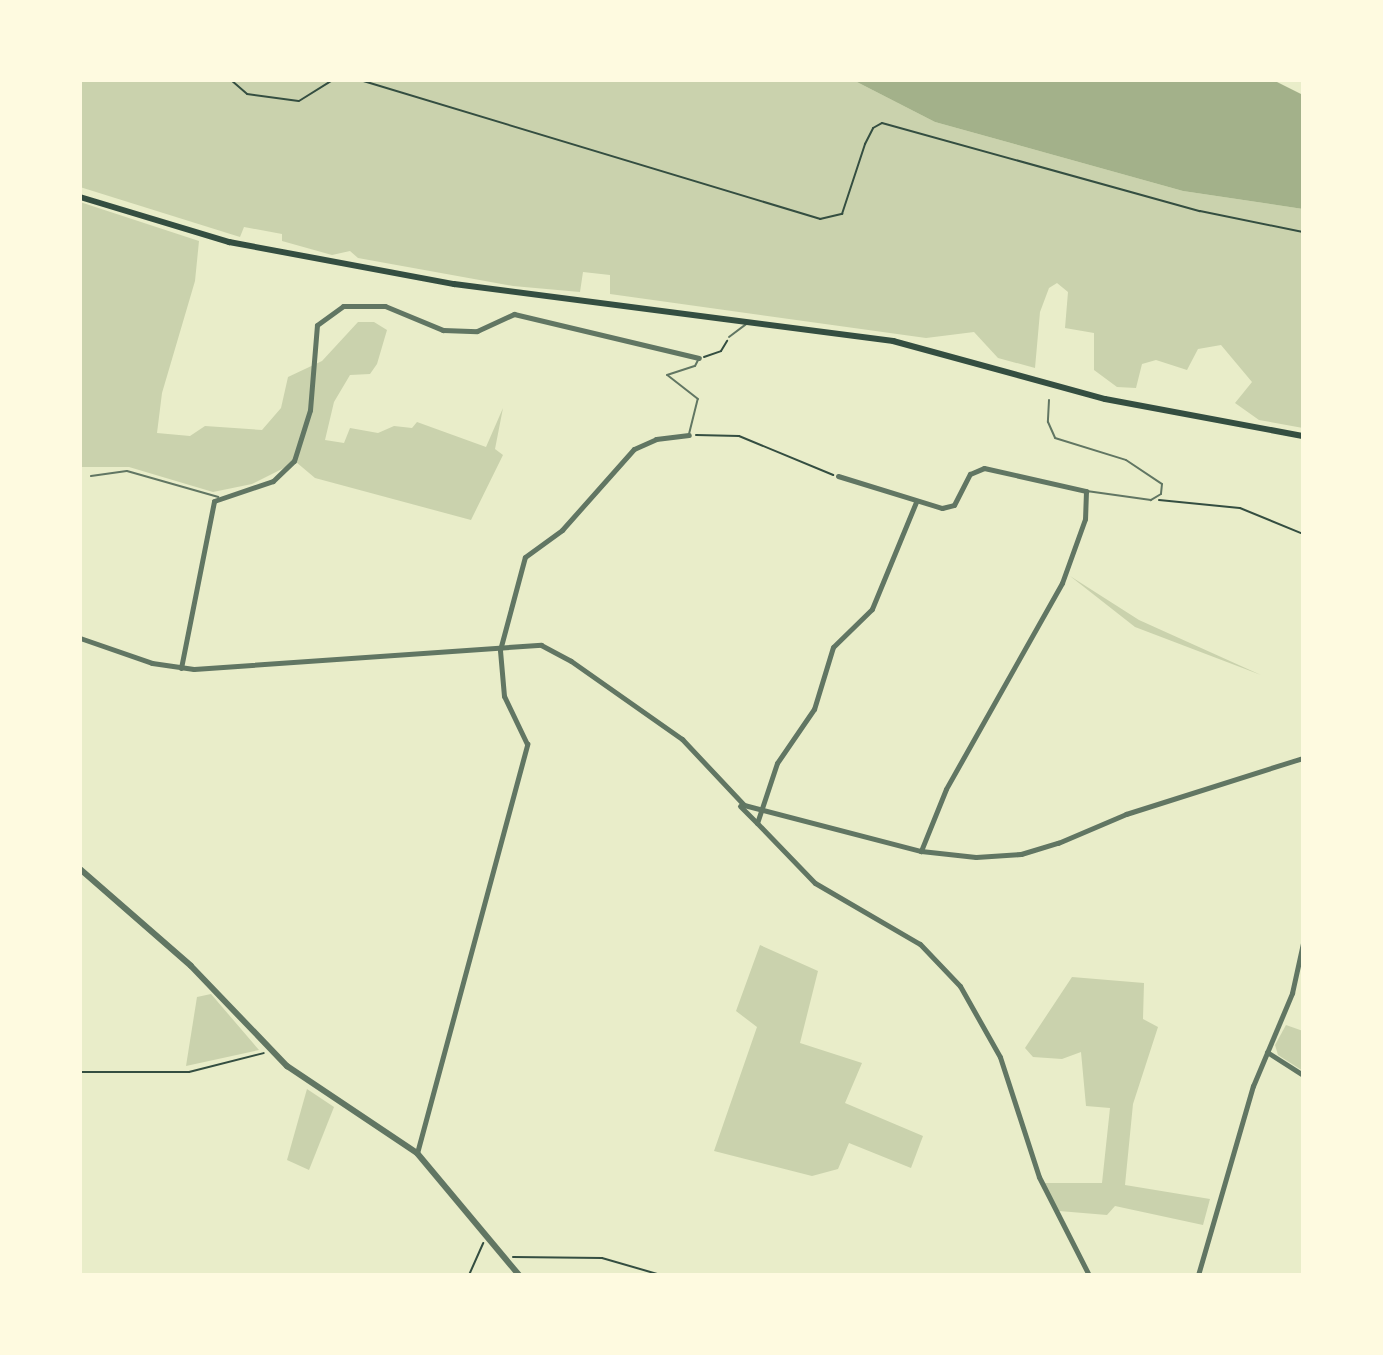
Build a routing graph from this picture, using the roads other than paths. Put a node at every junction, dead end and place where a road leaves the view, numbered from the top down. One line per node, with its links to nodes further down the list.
1 (80, 197): 2 (main road)
2 (751, 320): 3 (lane); 7 (main road)
3 (729, 337)
4 (699, 358): 6 (lane); 11 (street)
5 (1049, 400): 10 (lane)
6 (689, 435): 14 (street)
7 (1303, 436)
8 (91, 476): 11 (lane)
9 (838, 476): 12 (street)
10 (1086, 491): 12 (street); 20 (street)
11 (218, 497): 15 (street)
12 (916, 502): 18 (street)
13 (80, 638): 15 (street)
14 (501, 646): 15 (street); 17 (street); 25 (street)
15 (181, 668)
16 (1303, 758): 20 (street)
17 (738, 801): 18 (street); 19 (street)
18 (760, 812): 19 (street); 20 (street)
19 (757, 823): 27 (street)
20 (921, 851)
21 (80, 869): 25 (street)
22 (1303, 943): 23 (street)
23 (1267, 1052): 24 (street); 28 (street)
24 (1303, 1075)
25 (417, 1153): 26 (street)
26 (519, 1275)
27 (1089, 1275)
28 (1198, 1275)

